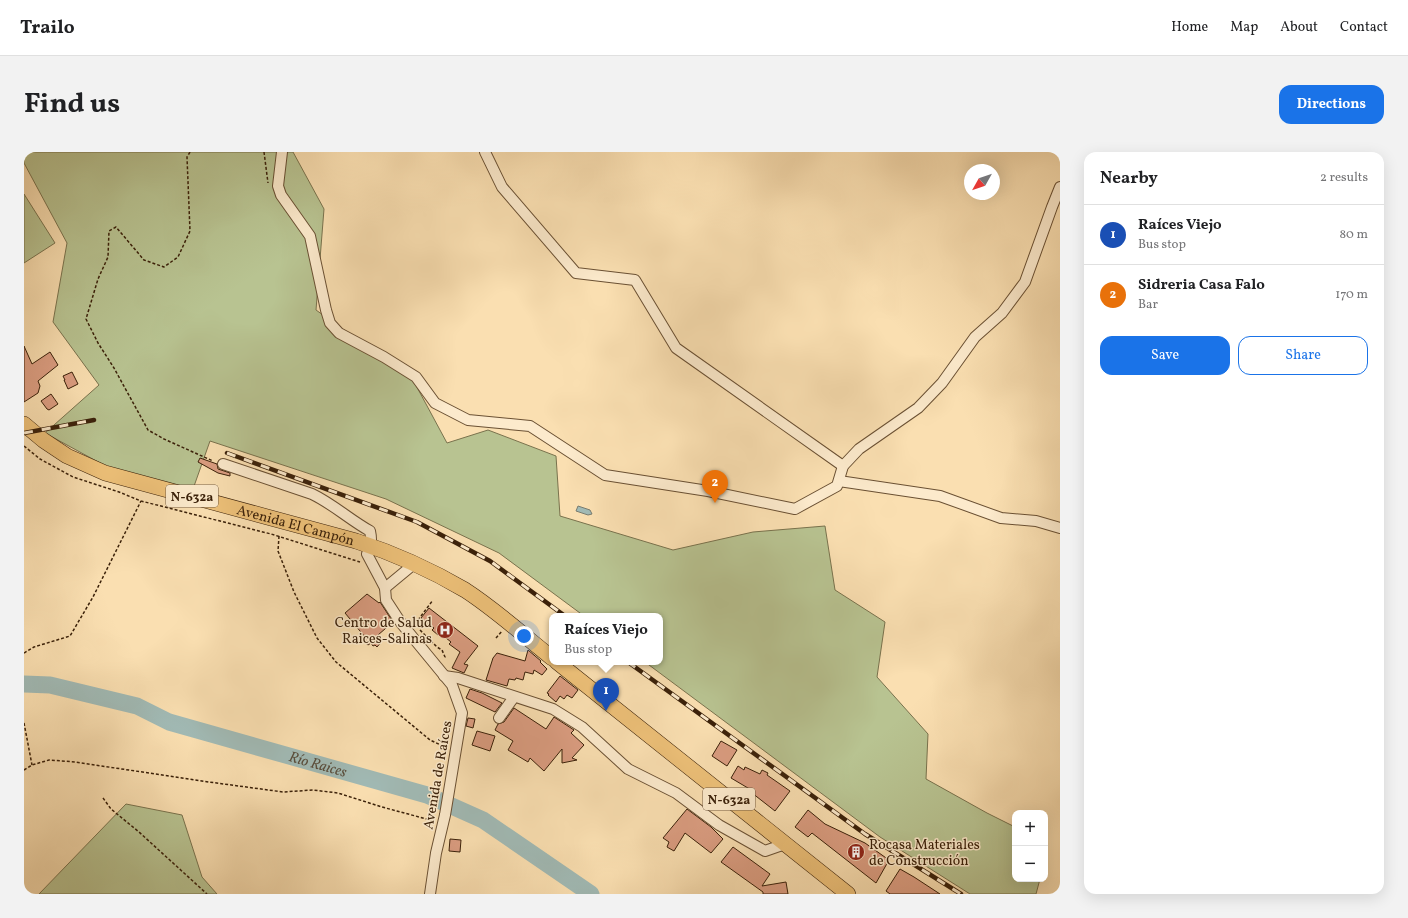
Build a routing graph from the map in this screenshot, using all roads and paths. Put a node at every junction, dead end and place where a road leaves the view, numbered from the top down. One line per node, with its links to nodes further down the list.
1 (190, 152): 9 (path)
2 (264, 152): 5 (path)
3 (282, 152): 5 (street)
4 (484, 152): 10 (street)
5 (278, 186): 11 (street)
6 (1060, 187): 10 (street)
7 (24, 424): 15 (main road, Avenida El Campón / N-632a)
8 (24, 446): 12 (path)
9 (223, 464): 15 (street)
10 (843, 466): 11 (street)
11 (839, 481): 13 (street)
12 (141, 501): 14 (path); 22 (path)
13 (1060, 528)
14 (279, 536): 17 (path); 30 (path)
15 (371, 545): 16 (main road, Avenida El Campón / N-632a); 17 (street, Avenida de Raíces)
16 (414, 564): 18 (street); 23 (main road, Avenida El Campón / N-632a)
17 (375, 568): 18 (street, Avenida de Raíces)
18 (385, 588): 26 (street, Avenida de Raíces)
19 (434, 600): 24 (path)
20 (500, 633): 21 (path)
21 (496, 638)
22 (24, 653)
23 (549, 656)
24 (445, 657)
25 (561, 665): 35 (main road, N-632a)
26 (444, 676): 27 (street); 30 (street, Avenida de Raíces)
27 (514, 697): 28 (street); 35 (street)
28 (499, 718)
29 (24, 723): 31 (path)
30 (456, 752): 34 (street, Avenida de Raíces)
31 (32, 765): 32 (path); 34 (path)
32 (24, 770)
33 (104, 798): 36 (path)
34 (444, 820): 37 (street, Avenida de Raíces)
35 (785, 844): 38 (main road, N-632a)
36 (207, 894)
37 (430, 894)
38 (848, 894)

